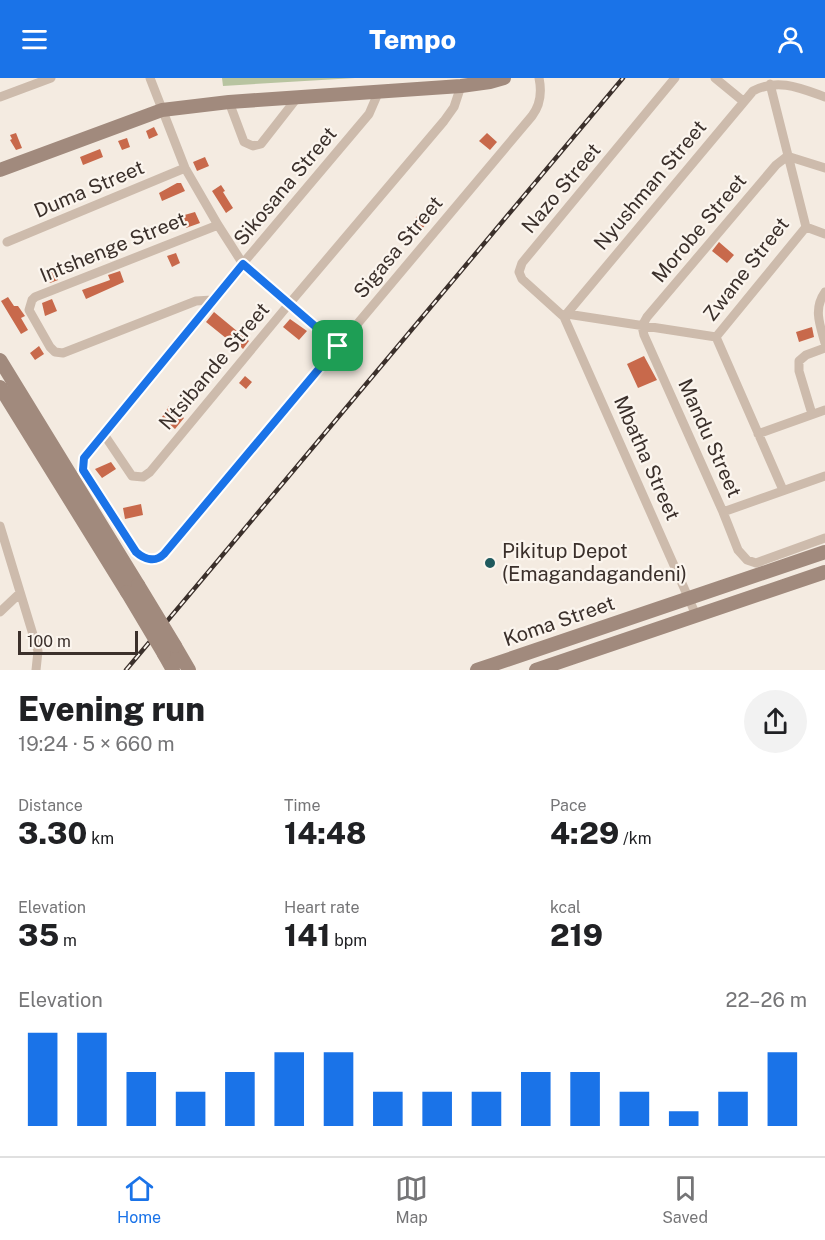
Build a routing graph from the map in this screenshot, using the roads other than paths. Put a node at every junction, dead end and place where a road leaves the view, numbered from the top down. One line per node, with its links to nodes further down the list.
1 (51, 78): 10 (street)
2 (150, 78): 15 (street)
3 (504, 78): 8 (main road)
4 (539, 78): 32 (street, Sigasa Street)
5 (675, 78): 28 (street, Nazo Street)
6 (715, 78): 14 (street)
7 (770, 84): 12 (street); 14 (street, Nyushman Street); 16 (street, Zwane Street)
8 (460, 86): 9 (main road); 27 (street, Ntsibande Street)
9 (379, 92): 11 (main road); 24 (street, Sikosana Street)
10 (0, 97)
11 (297, 98): 13 (main road); 13 (street)
12 (825, 98)
13 (229, 102): 15 (main road)
14 (743, 102): 28 (street, Nyushman Street)
15 (162, 110): 17 (street); 19 (main road)
16 (788, 157): 18 (street); 21 (street, Zwane Street); 29 (street, Morobe Street)
17 (185, 168): 20 (street); 23 (street, Duma Street)
18 (825, 168)
19 (0, 170)
20 (218, 225): 24 (street); 26 (street, Intshenge Street)
21 (806, 227): 22 (street); 30 (street, Zwane Street)
22 (825, 234)
23 (7, 242)
24 (243, 264): 26 (street, Sikosana Street); 27 (street)
25 (825, 292): 31 (street)
26 (212, 300): 38 (street, Sikosana Street)
27 (289, 304): 32 (street); 38 (street, Ntsibande Street)
28 (566, 315): 29 (street); 50 (street, Mbatha Street)
29 (642, 326): 30 (street); 43 (street, Mandu Street)
30 (716, 337): 39 (street)
31 (825, 343)
32 (338, 346): 40 (street, Sigasa Street)
33 (825, 348): 37 (street)
34 (0, 360): 48 (main road)
35 (0, 387): 48 (main road)
36 (825, 410): 37 (street)
37 (812, 414): 39 (street)
38 (103, 433): 40 (street, Sikosana Street)
39 (758, 434): 42 (street)
40 (83, 470)
41 (825, 476): 42 (street)
42 (783, 490): 43 (street)
43 (723, 512): 45 (street, Mandu Street)
44 (0, 526): 49 (street)
45 (825, 538)
46 (825, 552): 50 (main road, Koma Street)
47 (825, 572): 52 (main road, Koma Street)
48 (133, 589): 53 (main road, bridge)
49 (20, 594): 51 (street); 54 (street)
50 (689, 598): 52 (street, Mbatha Street); 57 (main road, Koma Street)
51 (0, 612)
52 (696, 615): 58 (main road, Koma Street)
53 (169, 650): 55 (main road); 56 (main road)
54 (36, 670)
55 (173, 670)
56 (189, 670)
57 (477, 670)
58 (536, 670)

